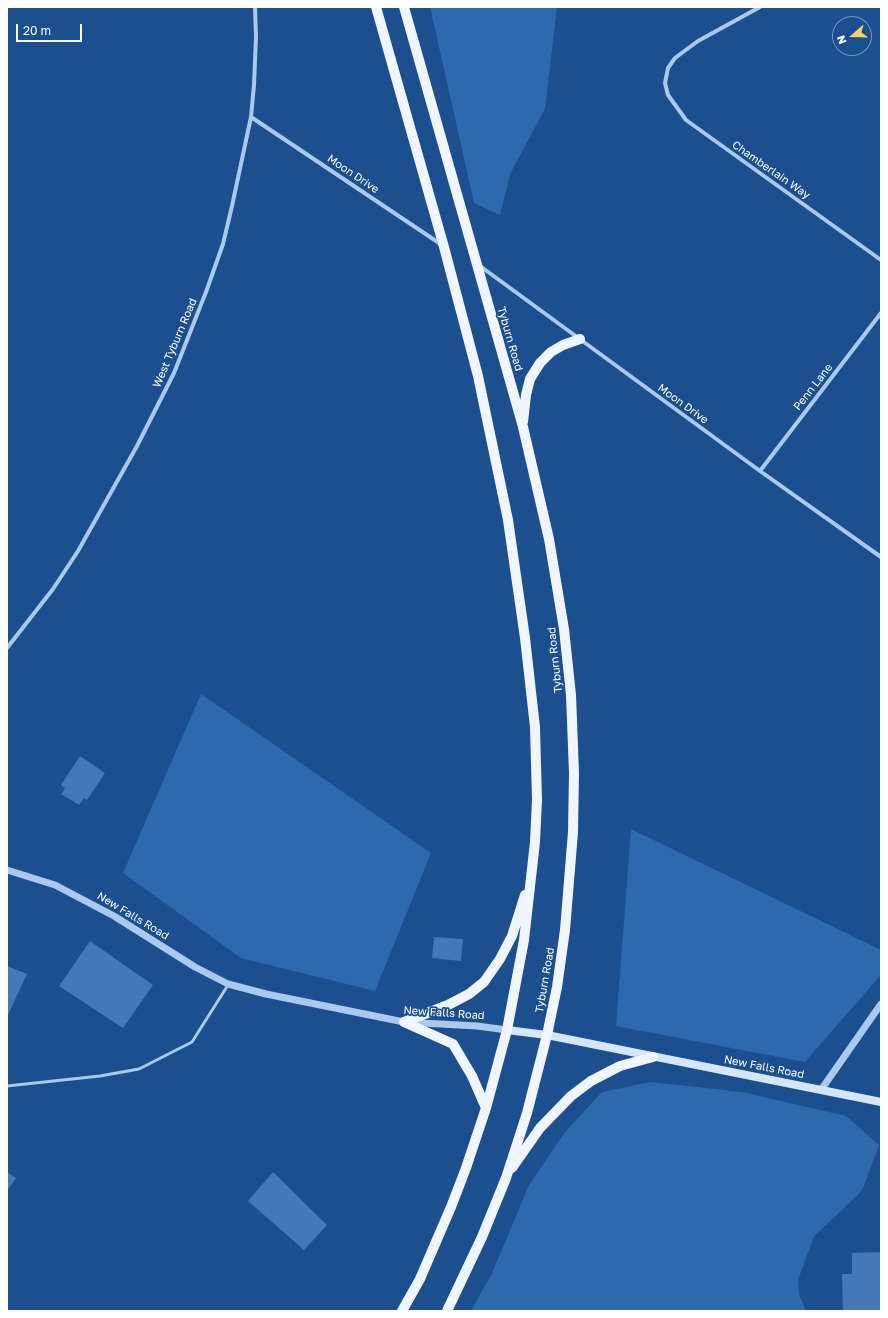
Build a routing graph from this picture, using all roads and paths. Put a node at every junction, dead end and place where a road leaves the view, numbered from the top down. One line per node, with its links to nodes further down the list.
1 (255, 7): 5 (street, West Tyburn Road)
2 (376, 7): 6 (main road)
3 (404, 7): 8 (main road, Tyburn Road)
4 (760, 7): 7 (street, Chamberlain Way)
5 (251, 117): 6 (street, Moon Drive); 14 (street, West Tyburn Road)
6 (444, 247): 16 (main road)
7 (881, 260)
8 (476, 263): 10 (street, Moon Drive); 11 (main road, Tyburn Road)
9 (881, 313): 12 (street, Penn Lane)
10 (580, 339): 11 (main road); 12 (street, Moon Drive)
11 (523, 428): 21 (main road, Tyburn Road)
12 (760, 471): 13 (street, Moon Drive)
13 (881, 557)
14 (7, 648)
15 (7, 870): 17 (street, New Falls Road)
16 (532, 871): 19 (main road); 20 (main road)
17 (228, 984): 19 (street, New Falls Road); 23 (lane)
18 (881, 1004): 24 (street)
19 (404, 1022): 20 (street, New Falls Road); 26 (main road)
20 (507, 1030): 21 (main road, New Falls Road); 26 (main road)
21 (547, 1035): 22 (main road, New Falls Road); 27 (main road, Tyburn Road)
22 (653, 1057): 24 (main road, New Falls Road); 27 (main road)
23 (7, 1086)
24 (821, 1090): 25 (main road, New Falls Road)
25 (881, 1102)
26 (486, 1108): 28 (main road)
27 (506, 1178): 29 (main road, Tyburn Road)
28 (402, 1311)
29 (446, 1311)

